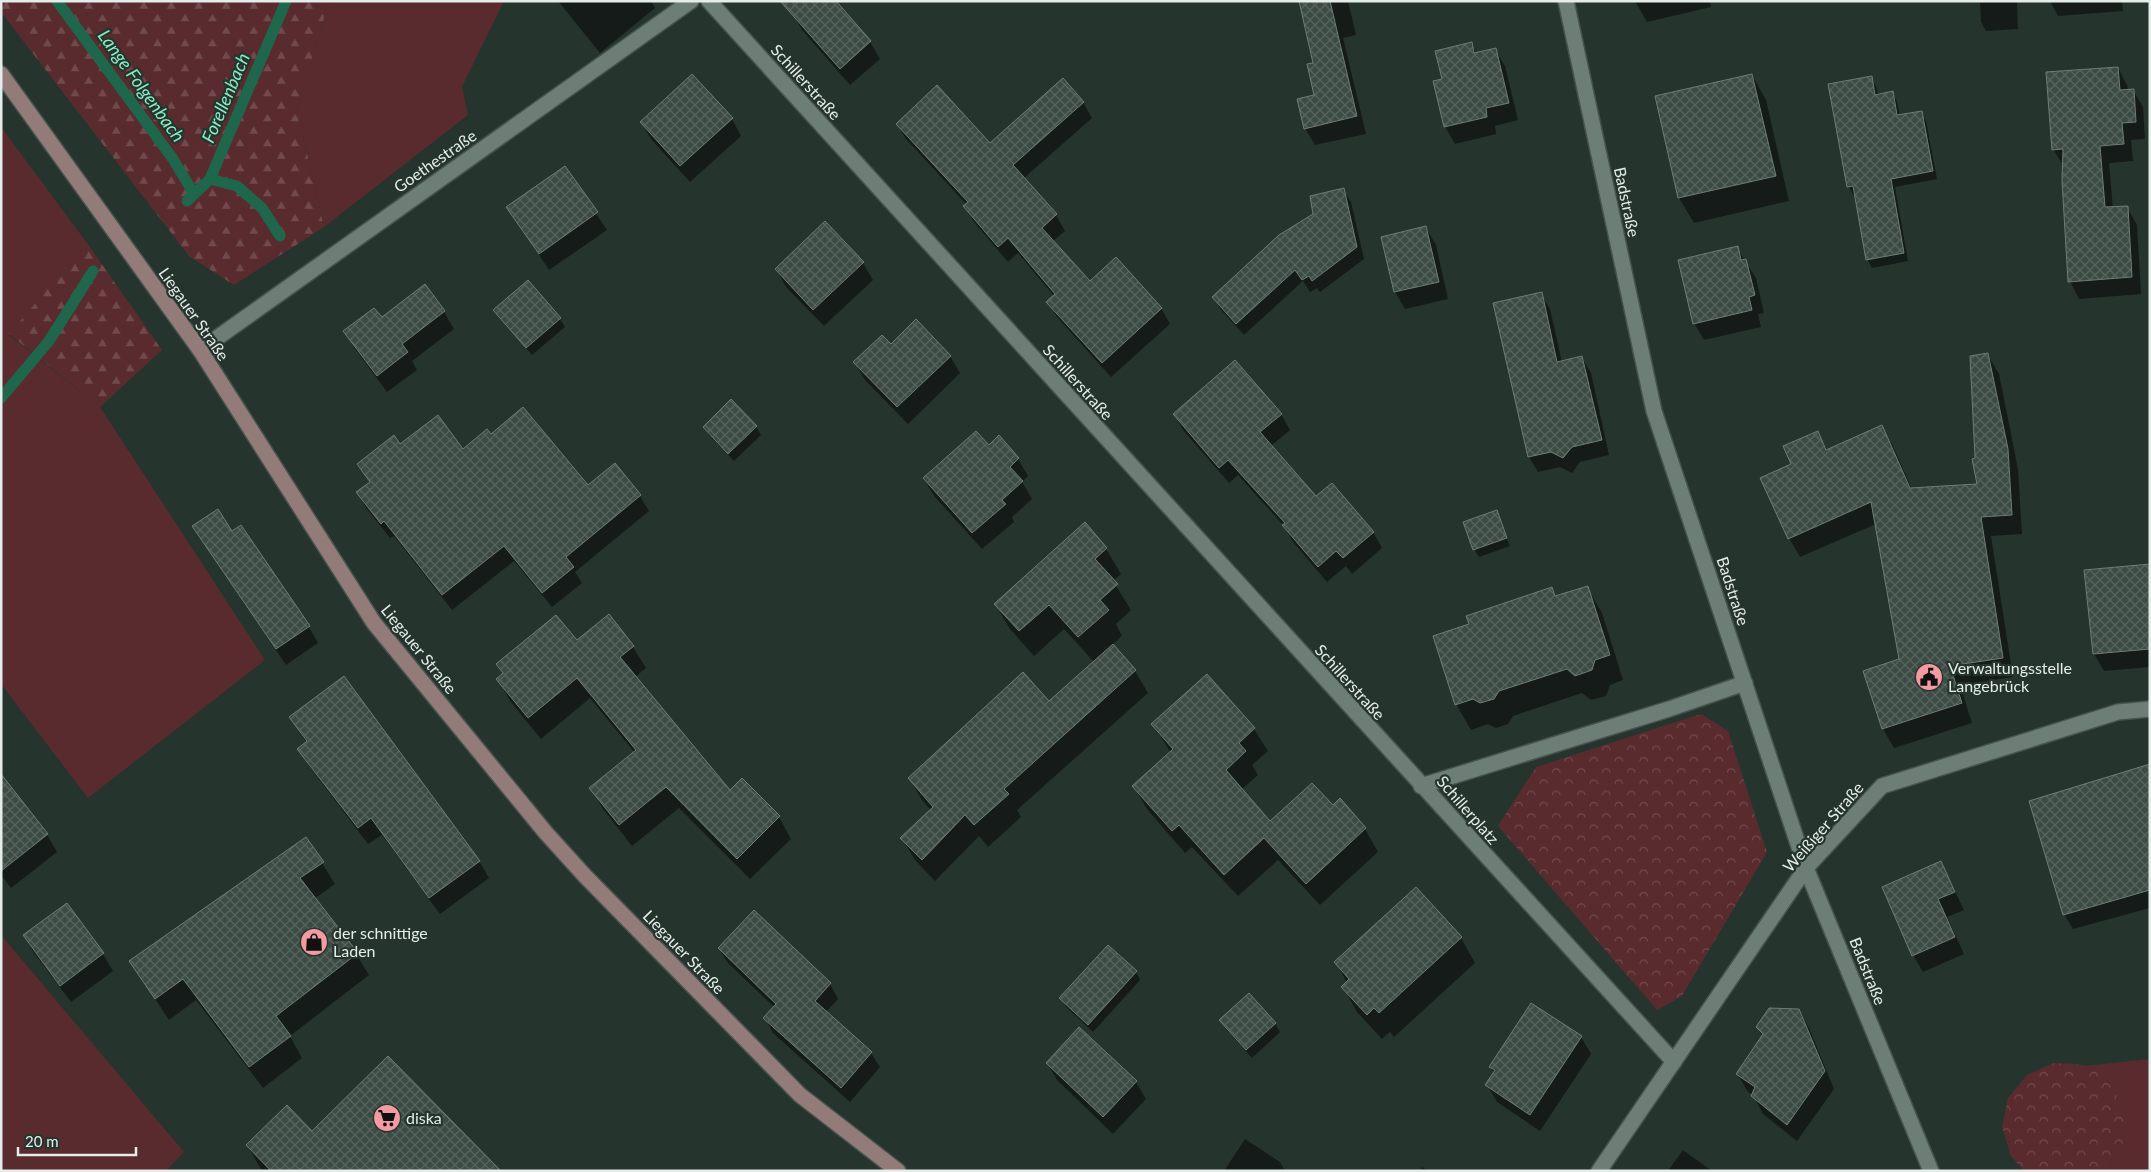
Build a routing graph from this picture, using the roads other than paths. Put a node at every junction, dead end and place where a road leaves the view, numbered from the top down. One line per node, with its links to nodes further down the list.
1 (691, 1): 5 (street, Goethestraße)
2 (709, 1): 8 (street, Schillerstraße)
3 (1566, 1): 6 (street, Badstraße)
4 (1, 74): 5 (main road, Liegauer Straße)
5 (200, 350): 11 (main road, Liegauer Straße)
6 (1745, 683): 8 (street, Schillerplatz); 9 (street, Badstraße)
7 (2150, 709): 9 (street, Weißiger Straße)
8 (1421, 786): 10 (street, Schillerplatz)
9 (1806, 868): 10 (street, Weißiger Straße); 13 (street, Badstraße)
10 (1674, 1062): 12 (street, Weißiger Straße)
11 (898, 1171)
12 (1599, 1171)
13 (1932, 1171)

